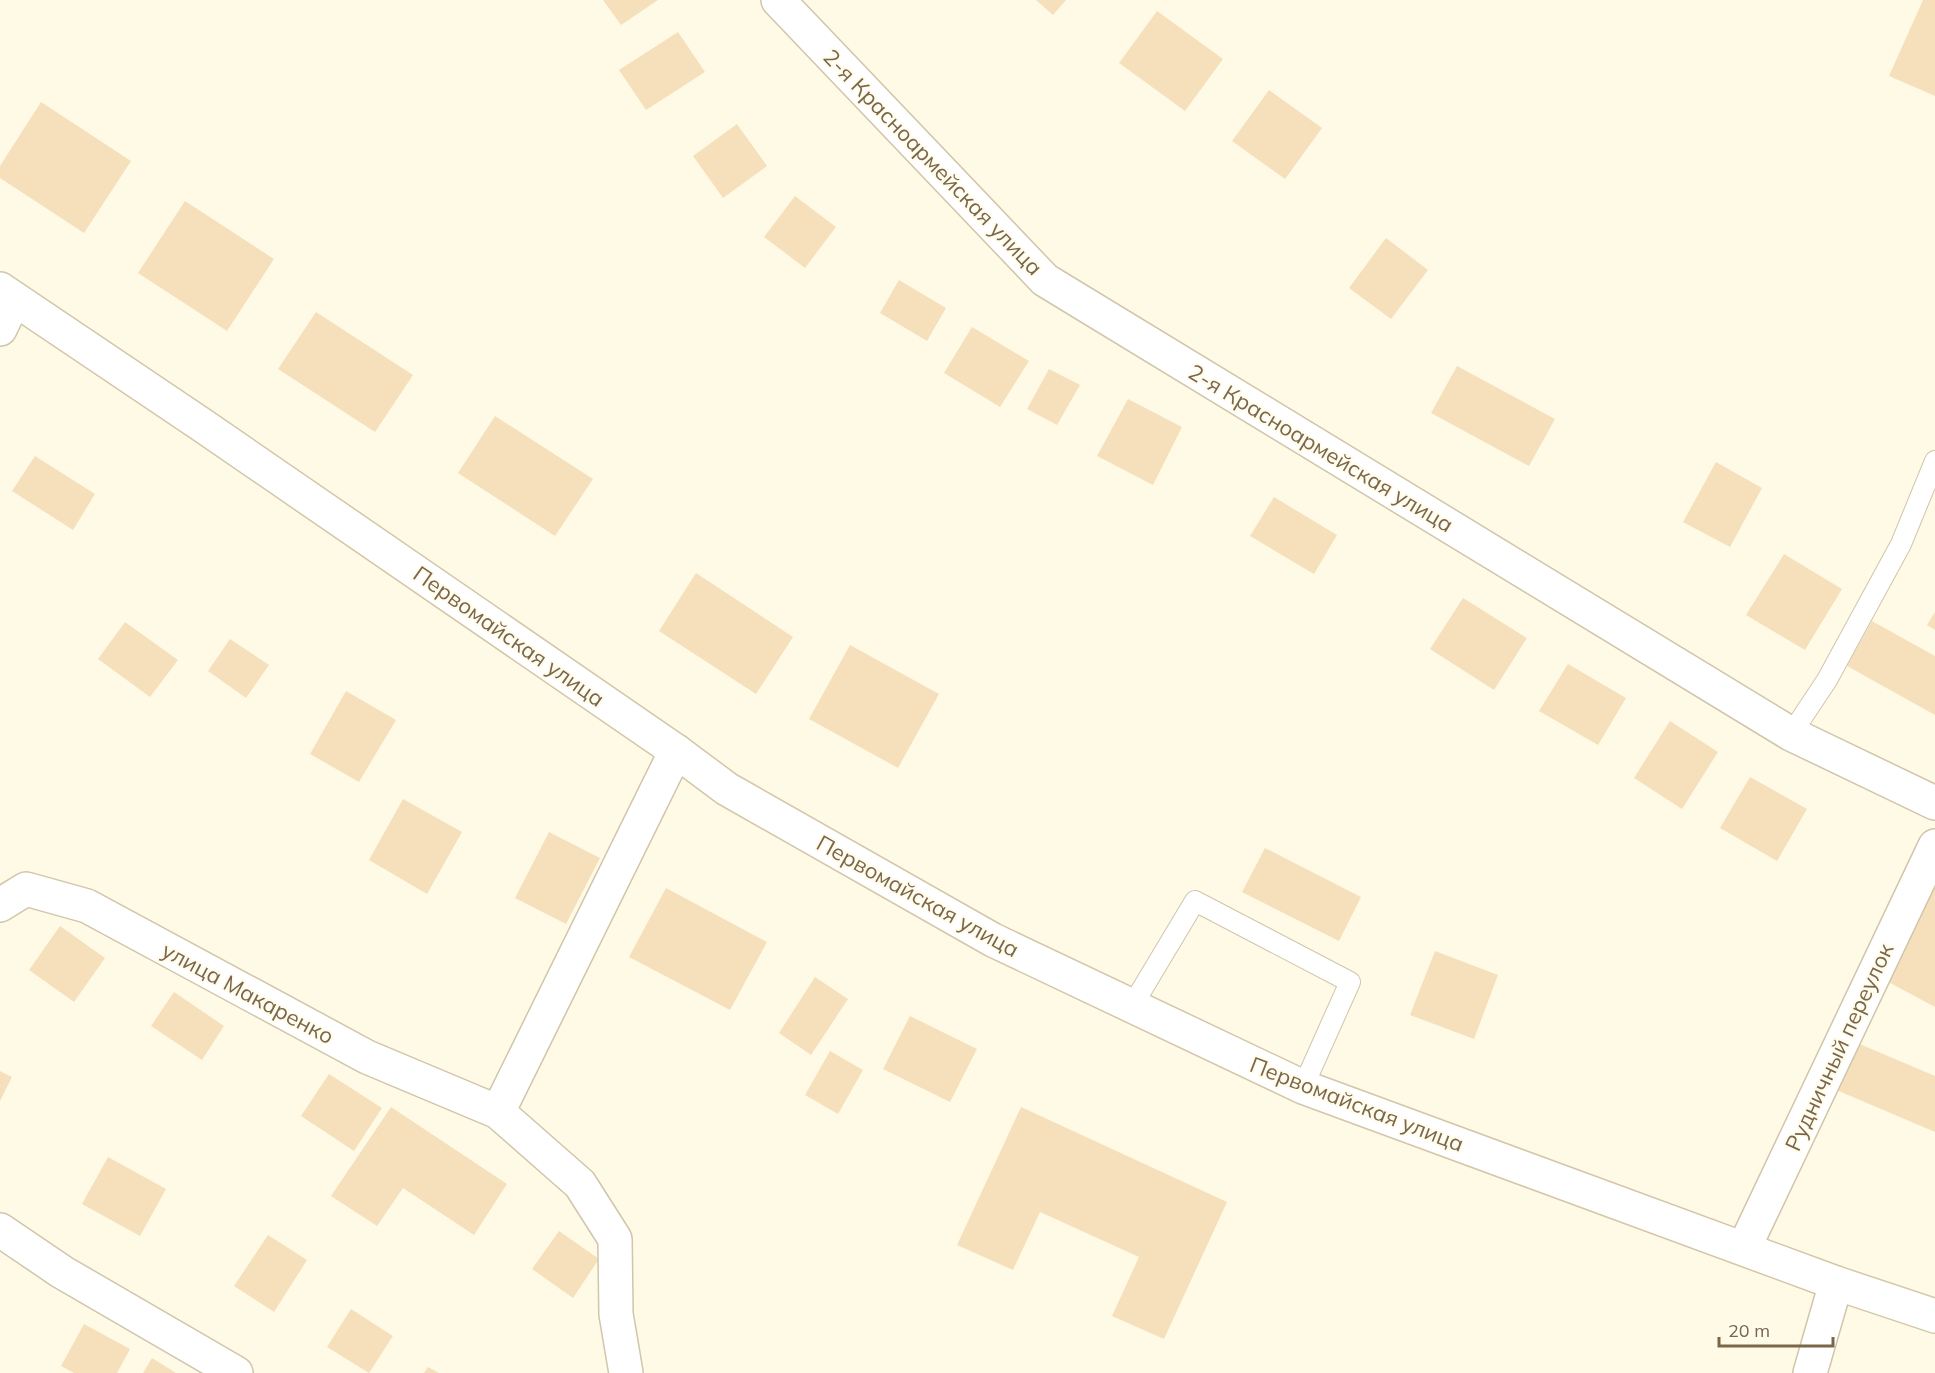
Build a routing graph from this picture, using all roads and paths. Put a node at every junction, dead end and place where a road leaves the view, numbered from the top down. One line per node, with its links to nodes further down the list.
1 (778, 0): 5 (street, 2-я Красноармейская улица)
2 (7, 294): 3 (street); 6 (street, Первомайская улица)
3 (0, 329)
4 (1935, 461): 5 (lane)
5 (1791, 734): 7 (street, 2-я Красноармейская улица)
6 (676, 751): 10 (street, Первомайская улица); 12 (street)
7 (1935, 803)
8 (1935, 846): 14 (street, Рудничный переулок)
9 (0, 905): 12 (street, улица Макаренко)
10 (1132, 1006): 11 (street, Первомайская улица); 11 (lane)
11 (1303, 1087): 14 (street, Первомайская улица)
12 (498, 1112): 18 (street, улица Макаренко)
13 (0, 1230): 17 (street)
14 (1744, 1248): 15 (street, Первомайская улица)
15 (1836, 1283): 16 (street, Первомайская улица); 19 (street)
16 (1935, 1316)
17 (236, 1373)
18 (627, 1373)
19 (1810, 1373)

